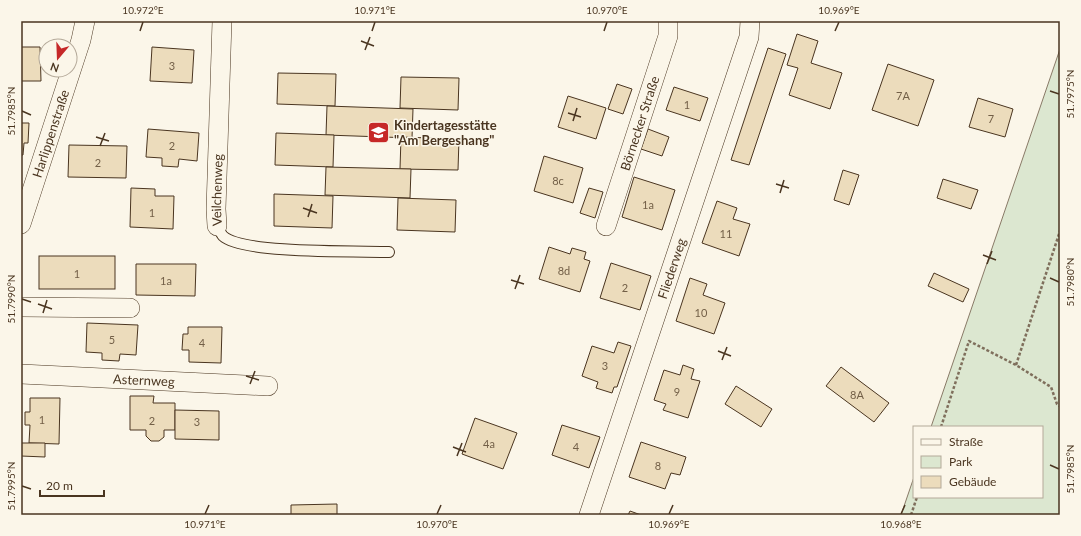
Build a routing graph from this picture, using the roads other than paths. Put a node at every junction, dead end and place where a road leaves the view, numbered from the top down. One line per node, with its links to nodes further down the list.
1 (85, 21): 5 (street, Harlippenstraße)
2 (222, 21): 7 (street, Veilchenweg)
3 (668, 21): 8 (street, Börnecker Straße)
4 (750, 21): 14 (street, Fliederweg)
5 (27, 185): 6 (street, Harlippenstraße)
6 (21, 224)
7 (217, 226): 9 (lane, Veilchenweg)
8 (606, 226)
9 (389, 252)
10 (21, 307): 11 (street)
11 (130, 308)
12 (21, 374): 13 (street, Asternweg)
13 (268, 386)
14 (589, 515)

